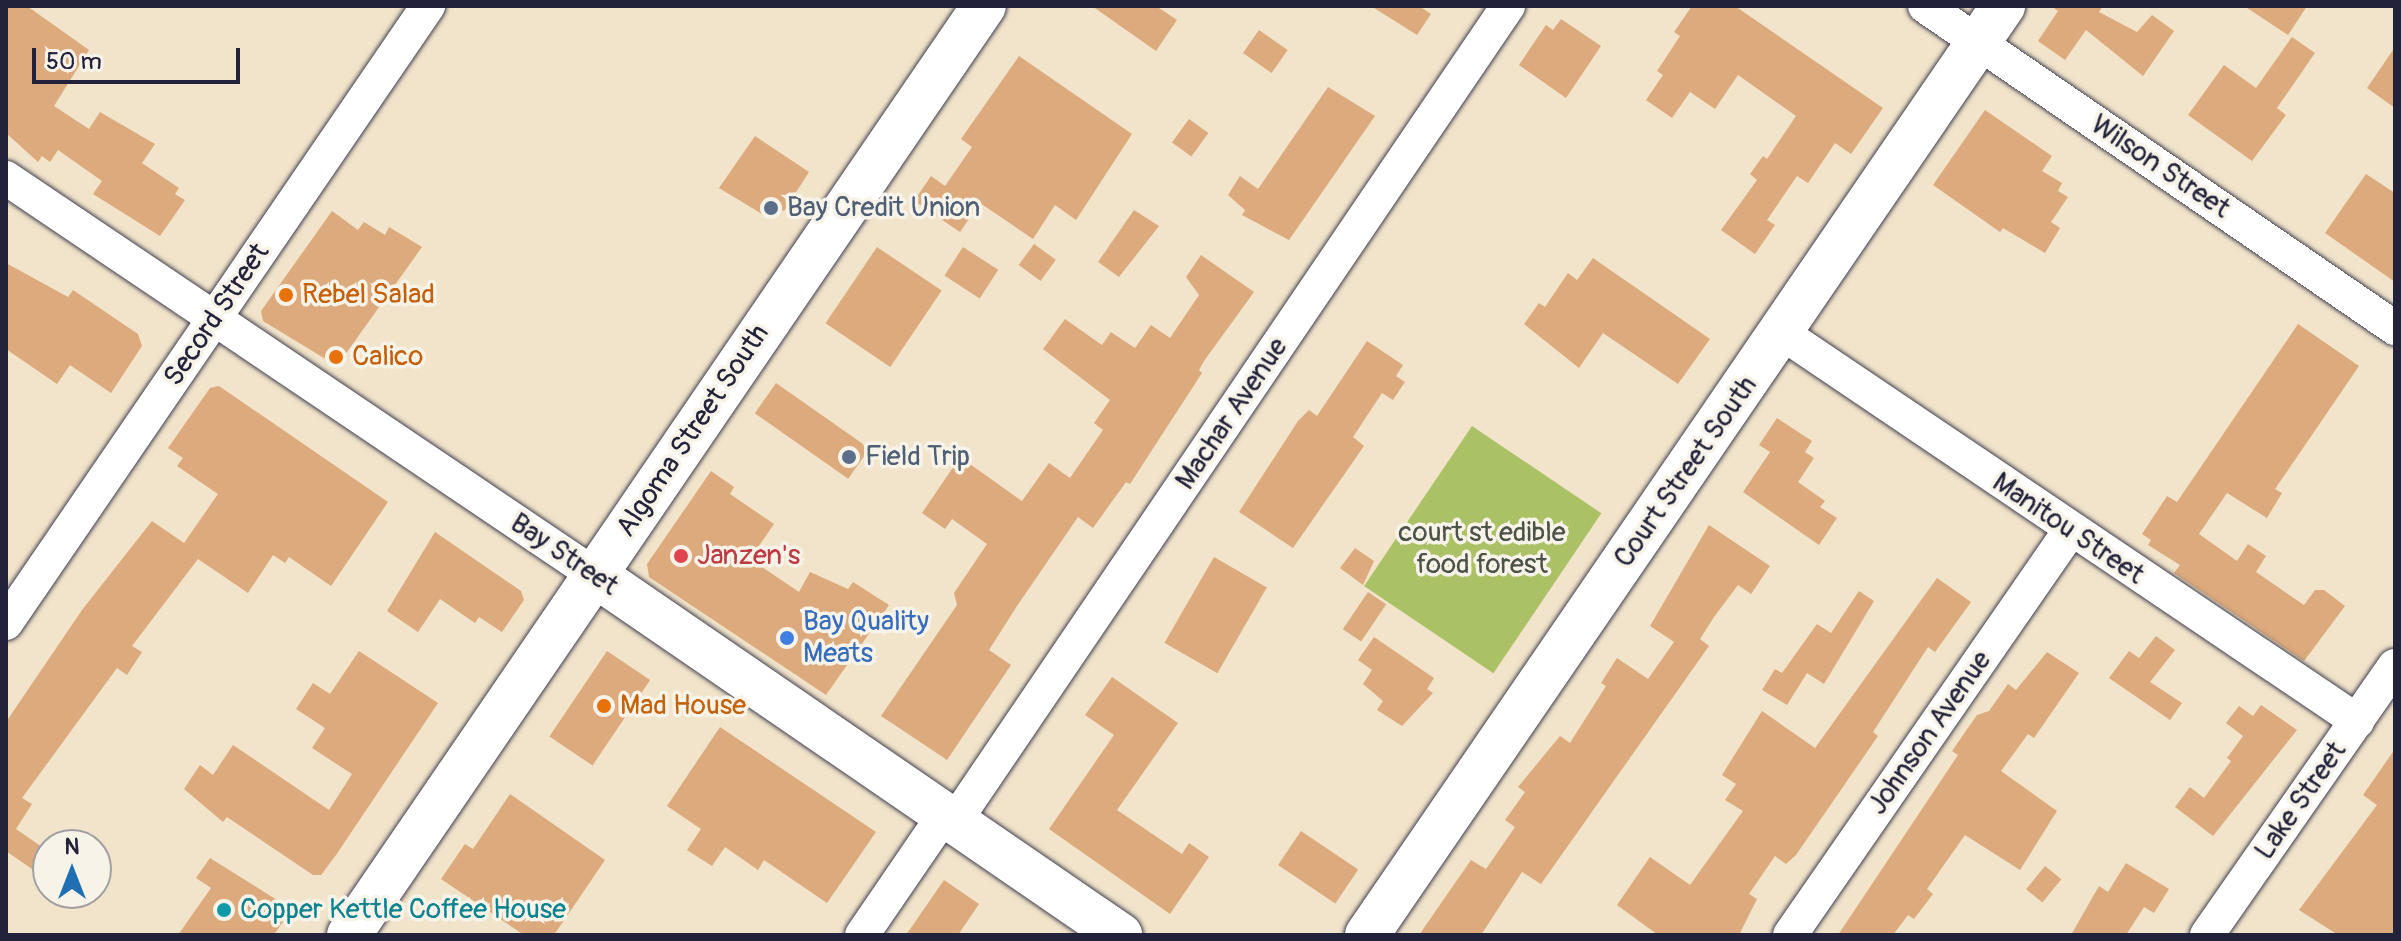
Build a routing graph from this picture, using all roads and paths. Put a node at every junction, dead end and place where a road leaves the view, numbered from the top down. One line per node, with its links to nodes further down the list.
1 (984, 6): 12 (street, Algoma Street South)
2 (1508, 6): 16 (street, Machar Avenue)
3 (1925, 6): 6 (street, Wilson Street)
4 (2003, 6): 6 (street, Court Street South)
5 (414, 11): 8 (street, Secord Street)
6 (1978, 42): 9 (street, Wilson Street); 10 (street, Court Street South)
7 (6, 178): 8 (street, Bay Street)
8 (213, 320): 12 (street, Bay Street); 13 (street, Secord Street)
9 (2395, 328)
10 (1782, 333): 11 (street, Manitou Street); 20 (street, Court Street South)
11 (2070, 531): 15 (street, Manitou Street); 21 (street, Johnson Avenue)
12 (595, 575): 16 (street, Bay Street); 17 (street, Algoma Street South)
13 (6, 623)
14 (2395, 666): 15 (street, Lake Street)
15 (2357, 721): 22 (street, Lake Street)
16 (950, 818): 18 (street, Machar Avenue); 19 (street, Bay Street)
17 (349, 935)
18 (862, 935)
19 (1120, 935)
20 (1367, 935)
21 (1790, 935)
22 (2207, 935)

